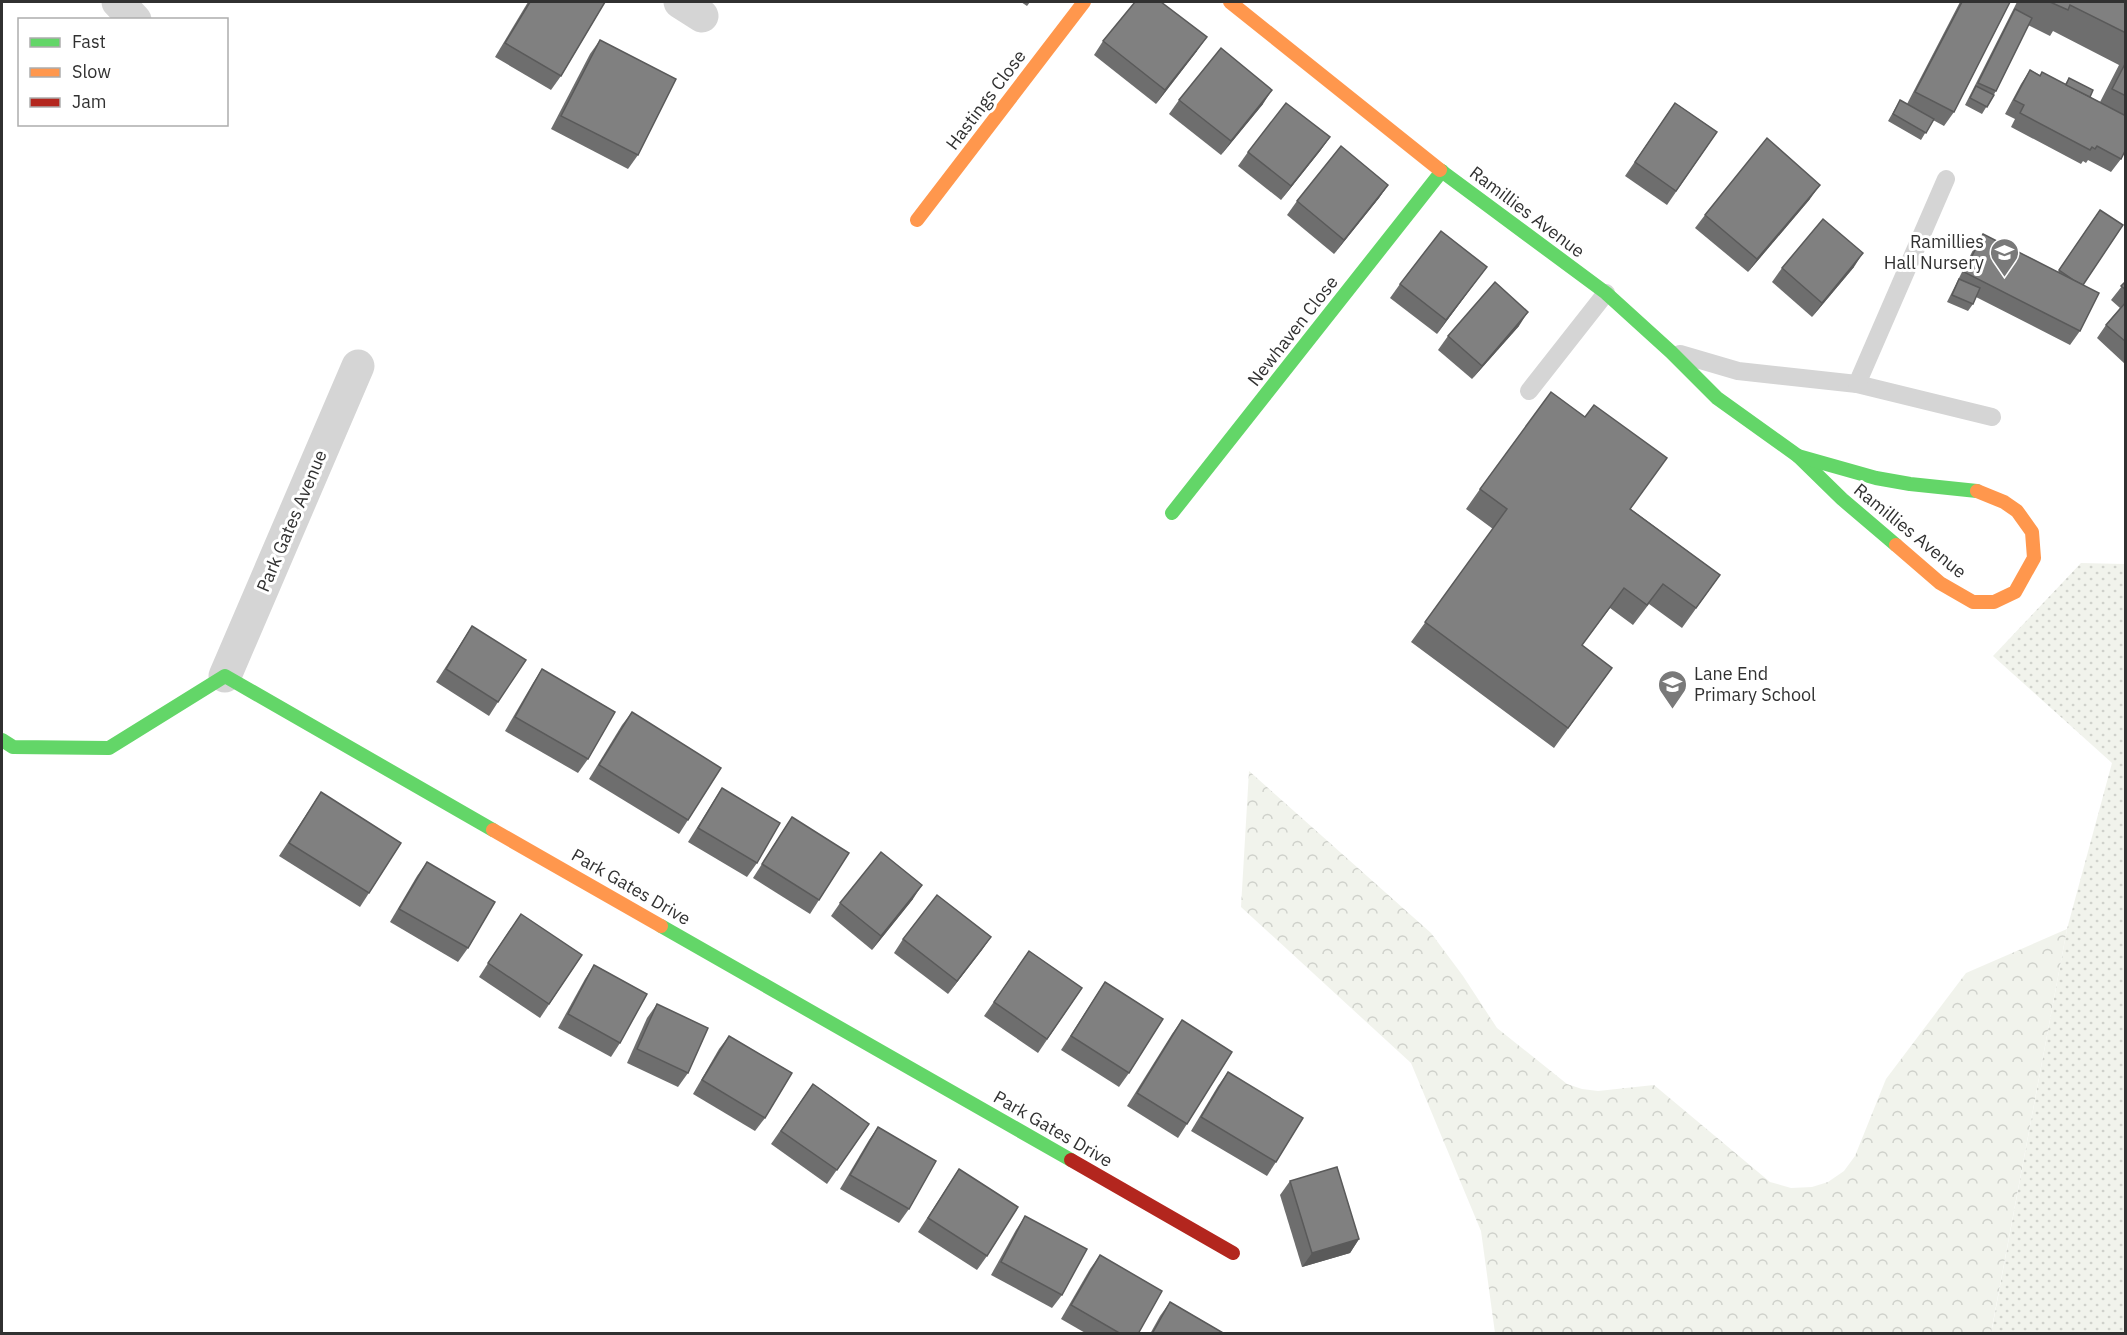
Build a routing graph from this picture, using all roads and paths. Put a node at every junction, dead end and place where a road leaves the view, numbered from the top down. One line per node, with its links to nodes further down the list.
1 (118, 2): 4 (street)
2 (1084, 2): 7 (street, Hastings Close)
3 (1230, 2): 5 (street, Ramillies Avenue)
4 (133, 18)
5 (1442, 171): 8 (street, Ramillies Avenue); 15 (street, Newhaven Close)
6 (1946, 179): 11 (lane)
7 (917, 220)
8 (1606, 293): 9 (street, Ramillies Avenue); 12 (lane)
9 (1671, 352): 11 (lane); 14 (street, Ramillies Avenue)
10 (358, 366): 16 (street, Park Gates Avenue)
11 (1857, 384): 13 (lane)
12 (1529, 391)
13 (1992, 417)
14 (1798, 456): 14 (street, Ramillies Avenue)
15 (1172, 513)
16 (225, 676): 17 (street); 18 (street, Park Gates Drive)
17 (2, 740)
18 (1233, 1253)

